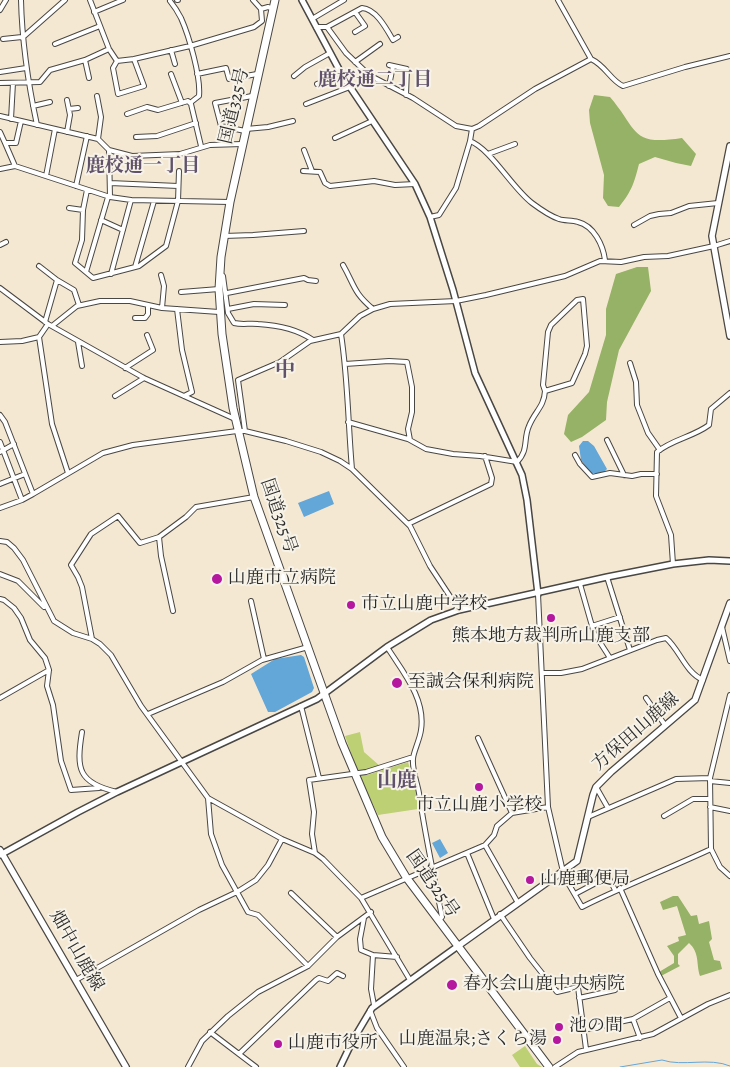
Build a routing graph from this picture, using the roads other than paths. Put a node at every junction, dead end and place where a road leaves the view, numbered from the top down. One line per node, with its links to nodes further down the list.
1 (6, 0): 14 (street)
2 (21, 0): 22 (street)
3 (65, 0): 22 (street)
4 (90, 0): 15 (street)
5 (124, 0): 15 (street)
6 (253, 0): 12 (street)
7 (275, 0): 13 (highway, 国道325号)
8 (302, 0): 17 (street)
9 (344, 0): 17 (street)
10 (558, 0): 33 (street)
11 (170, 1): 27 (street)
12 (261, 9): 13 (street); 27 (street)
13 (274, 9): 42 (highway, 国道325号)
14 (0, 10)
15 (94, 12): 18 (street)
16 (355, 12): 20 (street); 21 (street); 23 (street)
17 (312, 18): 19 (street)
18 (100, 26): 25 (street); 28 (street)
19 (316, 27): 20 (street); 30 (street)
20 (327, 28): 36 (street)
21 (355, 32)
22 (22, 37): 24 (street); 38 (street)
23 (398, 37)
24 (3, 39)
25 (55, 44)
26 (380, 44): 36 (street)
27 (190, 46): 29 (street); 41 (street)
28 (109, 49): 34 (street); 35 (street)
29 (171, 50): 32 (street); 37 (street)
30 (330, 54): 43 (street); 44 (street)
31 (730, 56): 33 (street)
32 (134, 59): 35 (street); 35 (street)
33 (591, 59): 72 (street)
34 (85, 60): 45 (street); 48 (street)
35 (117, 61)
36 (354, 62): 50 (street)
37 (175, 64)
38 (26, 68): 39 (street); 48 (street)
39 (0, 72)
40 (171, 74): 57 (street)
41 (197, 74): 42 (street); 58 (street)
42 (258, 74): 54 (highway, 国道325号)
43 (294, 76)
44 (343, 77): 49 (street); 51 (street)
45 (90, 78)
46 (0, 83): 47 (street)
47 (13, 83): 48 (street); 65 (street)
48 (28, 83): 60 (street)
49 (317, 84)
50 (389, 86): 52 (street); 52 (street)
51 (350, 87): 59 (street); 68 (street)
52 (406, 95): 72 (street)
53 (96, 96): 79 (street)
54 (252, 96): 73 (highway, 国道325号); 73 (street)
55 (67, 100): 62 (street)
56 (50, 102): 60 (street)
57 (182, 103): 58 (street); 63 (street)
58 (190, 103): 69 (street)
59 (306, 104)
60 (33, 106): 70 (street)
61 (78, 108): 62 (street)
62 (69, 109): 75 (street)
63 (127, 114)
64 (0, 116): 65 (street)
65 (11, 119): 66 (street)
66 (21, 121): 70 (street); 81 (street)
67 (294, 121): 73 (street)
68 (372, 121): 78 (street); 97 (street)
69 (196, 123): 77 (street); 84 (street)
70 (37, 125): 71 (street)
71 (54, 129): 75 (street); 94 (street)
72 (472, 129): 80 (street)
73 (245, 130): 82 (highway, 国道325号)
74 (0, 132): 81 (street)
75 (67, 132): 76 (street)
76 (87, 136): 79 (street); 98 (street)
77 (136, 137)
78 (335, 138)
79 (98, 139): 86 (street)
80 (470, 141): 88 (street); 110 (street)
81 (5, 143): 89 (street)
82 (242, 144): 84 (street); 106 (highway, 国道325号)
83 (515, 144): 88 (street)
84 (201, 146): 86 (street)
85 (730, 146): 107 (main road)
86 (109, 150): 95 (street)
87 (304, 150): 93 (street)
88 (488, 154): 120 (street)
89 (15, 166): 90 (street); 94 (street)
90 (0, 169)
91 (179, 170): 99 (street)
92 (303, 171): 93 (street)
93 (312, 171): 96 (street)
94 (46, 176): 98 (street)
95 (110, 183): 99 (street); 102 (street)
96 (347, 184): 97 (street); 101 (street)
97 (415, 184): 110 (street)
98 (76, 186): 100 (street)
99 (178, 186): 105 (street)
100 (87, 190): 102 (street); 109 (street)
101 (347, 190)
102 (109, 197): 103 (street); 111 (street)
103 (131, 200): 104 (street); 113 (street)
104 (154, 201): 105 (street); 123 (street)
105 (178, 201): 106 (street); 123 (street)
106 (230, 202): 115 (highway, 国道325号)
107 (718, 203): 112 (street); 119 (main road)
108 (69, 208): 109 (street)
109 (82, 210): 124 (street)
110 (430, 217): 134 (street)
111 (101, 220): 113 (street); 124 (street)
112 (634, 225)
113 (123, 230): 125 (street)
114 (304, 231): 115 (street)
115 (224, 236): 126 (highway, 国道325号)
116 (730, 241): 119 (street)
117 (6, 242): 118 (street)
118 (0, 245)
119 (714, 246): 120 (street); 147 (main road)
120 (605, 260): 134 (street)
121 (343, 265): 141 (street)
122 (39, 266): 128 (street)
123 (135, 267): 125 (street)
124 (86, 272): 125 (street)
125 (111, 274)
126 (220, 274): 131 (highway, 国道325号); 133 (street)
127 (161, 275): 138 (street)
128 (58, 280): 135 (street); 144 (street)
129 (316, 282): 133 (street)
130 (0, 288): 144 (street)
131 (219, 289): 132 (street); 142 (highway, 国道325号)
132 (181, 292)
133 (226, 293): 140 (street)
134 (456, 301): 141 (street); 173 (street)
135 (79, 305): 136 (street); 144 (street)
136 (148, 305): 138 (street); 143 (street)
137 (285, 305): 140 (street)
138 (162, 308): 139 (street)
139 (177, 309): 142 (street); 160 (street)
140 (228, 309): 149 (street)
141 (373, 309): 145 (street)
142 (219, 312): 162 (highway, 国道325号)
143 (135, 318)
144 (48, 324): 148 (street); 150 (street)
145 (341, 334): 149 (street); 153 (street)
146 (147, 335): 155 (street)
147 (730, 336)
148 (39, 337): 151 (street); 176 (street)
149 (313, 340): 164 (street)
150 (78, 341): 154 (street); 155 (street)
151 (0, 342)
152 (630, 363): 169 (street)
153 (345, 364): 163 (street); 165 (street)
154 (82, 366)
155 (125, 368): 156 (street)
156 (144, 378): 159 (street); 160 (street)
157 (545, 391): 157 (street); 173 (street)
158 (730, 393): 169 (street)
159 (115, 396)
160 (184, 396): 162 (street)
161 (0, 415): 168 (street)
162 (235, 418): 164 (highway, 国道325号)
163 (348, 422): 165 (street); 174 (street)
164 (241, 431): 174 (street); 176 (street); 182 (highway, 国道325号)
165 (410, 440): 172 (street)
166 (606, 440): 178 (street)
167 (0, 442): 170 (street)
168 (14, 444): 170 (street); 175 (street)
169 (660, 450): 177 (street)
170 (2, 451): 179 (street)
171 (575, 455): 178 (street)
172 (485, 456): 173 (street); 185 (street)
173 (517, 462): 193 (street)
174 (352, 469): 185 (street)
175 (25, 474): 179 (street); 181 (street)
176 (68, 474): 181 (street)
177 (657, 474): 178 (street); 189 (street)
178 (624, 475)
179 (14, 479): 180 (street); 183 (street)
180 (0, 484)
181 (33, 494): 183 (street)
182 (254, 497): 186 (street); 204 (highway, 国道325号)
183 (22, 500): 184 (street)
184 (0, 508)
185 (408, 524): 198 (street)
186 (159, 537): 199 (street); 203 (street)
187 (0, 541): 197 (street)
188 (730, 561): 189 (street)
189 (673, 564): 191 (street)
190 (0, 574): 197 (street)
191 (607, 577): 192 (street); 200 (street)
192 (580, 584): 193 (street); 201 (street)
193 (538, 594): 198 (street); 211 (street)
194 (0, 599): 210 (street)
195 (251, 601): 208 (street)
196 (730, 603): 202 (main road, 方保田山鹿線)
197 (47, 610): 203 (street)
198 (459, 610): 205 (street)
199 (173, 611)
200 (620, 617): 201 (street); 206 (street)
201 (592, 626): 207 (street)
202 (722, 627): 209 (street); 212 (main road, 方保田山鹿線)
203 (92, 639): 218 (street)
204 (308, 647): 208 (street); 213 (highway, 国道325号)
205 (387, 647): 213 (street); 223 (street)
206 (630, 650): 207 (street); 212 (street)
207 (610, 658): 211 (street)
208 (264, 659): 218 (street)
209 (730, 662)
210 (49, 670): 215 (street); 230 (street)
211 (542, 674): 234 (street)
212 (703, 680): 220 (main road, 方保田山鹿線)
213 (324, 694): 217 (street); 225 (highway, 国道325号)
214 (730, 695): 219 (street)
215 (0, 698)
216 (646, 698): 220 (street)
217 (301, 706): 224 (street); 226 (street)
218 (148, 714): 224 (street)
219 (728, 716): 227 (street)
220 (664, 725): 229 (main road, 方保田山鹿線)
221 (82, 732): 230 (street)
222 (478, 738): 238 (street)
223 (412, 758): 225 (street); 247 (street)
224 (182, 761): 231 (street); 232 (street)
225 (354, 773): 226 (street); 250 (highway, 国道325号)
226 (319, 778): 245 (street)
227 (710, 780): 228 (street); 233 (street); 236 (street)
228 (730, 783)
229 (596, 787): 236 (street); 240 (main road, 方保田山鹿線)
230 (100, 788): 231 (street)
231 (117, 792): 244 (street)
232 (208, 798): 241 (street); 253 (street)
233 (710, 800): 235 (street); 239 (street)
234 (548, 806): 238 (street); 248 (street)
235 (710, 807): 237 (street); 243 (street)
236 (608, 808): 240 (street)
237 (730, 811)
238 (512, 813): 242 (street)
239 (664, 816)
240 (588, 817): 248 (main road, 方保田山鹿線)
241 (282, 839): 245 (street); 253 (street)
242 (485, 845): 246 (street); 257 (street)
243 (711, 849): 249 (street); 251 (street)
244 (1, 853): 269 (main road, 畑中山鹿線)
245 (315, 853): 256 (street)
246 (466, 853): 247 (street); 261 (street)
247 (432, 868): 250 (street); 262 (street)
248 (562, 871): 255 (street); 257 (main road, 方保田山鹿線)
249 (730, 876)
250 (406, 877): 256 (street); 262 (highway, 国道325号)
251 (620, 888): 252 (street); 274 (street)
252 (615, 890): 255 (street); 255 (street)
253 (237, 892): 267 (street); 269 (street)
254 (291, 893): 263 (street)
255 (575, 894)
256 (361, 898): 258 (street)
257 (518, 903): 259 (main road, 方保田山鹿線)
258 (371, 912): 260 (street); 266 (street)
259 (500, 914): 261 (main road, 方保田山鹿線); 273 (street)
260 (364, 918): 263 (street); 265 (street)
261 (494, 919): 264 (main road, 方保田山鹿線)
262 (439, 920): 264 (highway, 国道325号)
263 (337, 937): 267 (street)
264 (458, 946): 270 (street); 289 (highway, 国道325号)
265 (373, 955): 266 (street); 275 (street)
266 (397, 957): 270 (street)
267 (308, 966): 280 (street)
268 (343, 976): 283 (street)
269 (76, 980): 284 (main road, 畑中山鹿線)
270 (410, 980): 275 (street)
271 (614, 990): 273 (street)
272 (730, 995): 277 (street)
273 (579, 998): 279 (street)
274 (670, 998): 277 (street); 278 (street)
275 (374, 1005): 276 (street)
276 (370, 1010): 287 (street); 288 (street)
277 (681, 1018): 281 (street)
278 (633, 1019): 279 (street); 281 (street)
279 (583, 1030): 282 (street)
280 (210, 1032): 283 (street); 285 (street)
281 (640, 1038): 282 (street)
282 (586, 1049): 290 (street)
283 (239, 1054): 286 (street)
284 (126, 1067)
285 (188, 1067)
286 (256, 1067)
287 (340, 1067)
288 (404, 1067)
289 (549, 1067)
290 (555, 1067)

